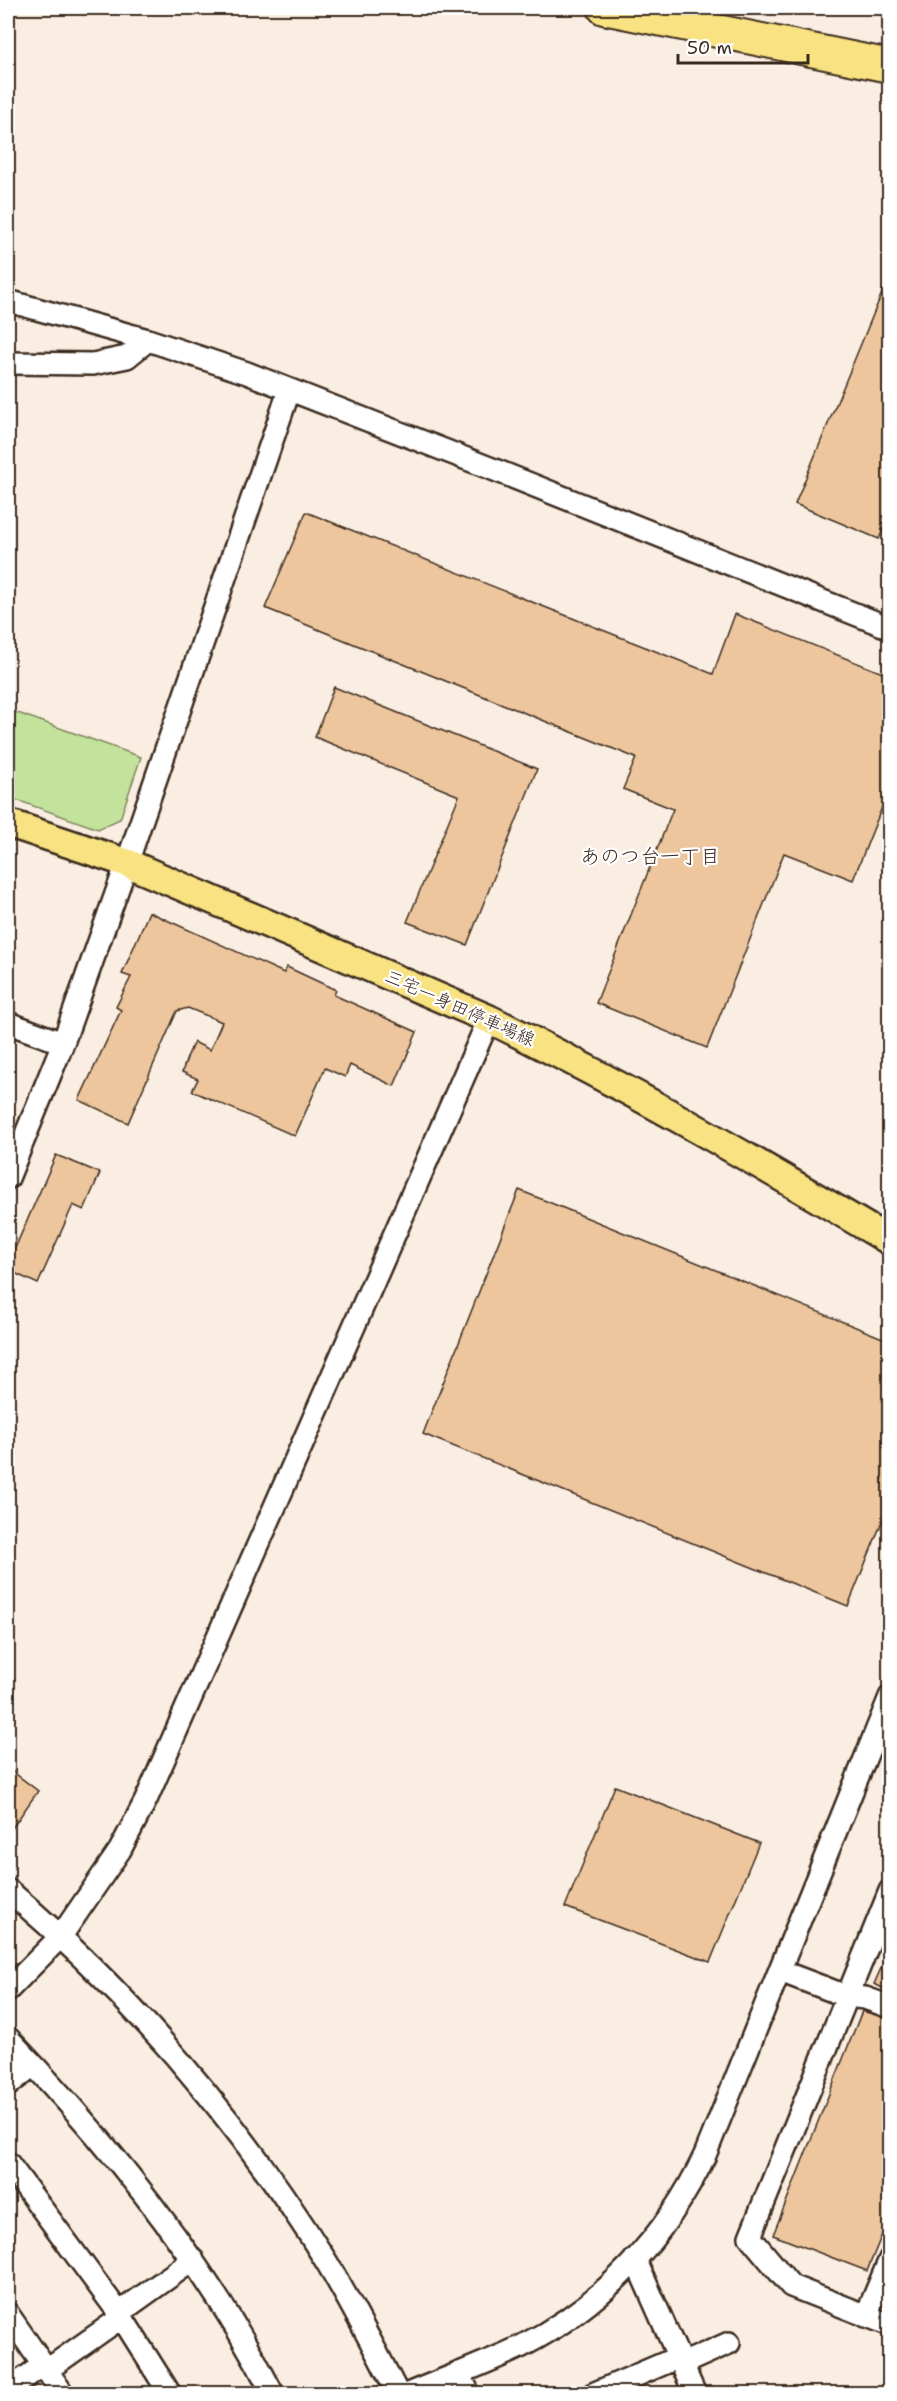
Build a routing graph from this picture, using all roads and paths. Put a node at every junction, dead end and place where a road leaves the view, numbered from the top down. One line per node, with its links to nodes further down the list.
1 (603, 8): 2 (highway)
2 (890, 66)
3 (8, 301): 4 (street)
4 (148, 340): 5 (street); 6 (street)
5 (8, 363)
6 (290, 391): 7 (street); 9 (street)
7 (890, 628)
8 (8, 823): 9 (main road, 三宅一身田停車場線)
9 (128, 863): 10 (main road, 三宅一身田停車場線); 12 (street)
10 (489, 1019): 14 (main road, 三宅一身田停車場線); 19 (street)
11 (8, 1023): 12 (street)
12 (63, 1043): 13 (street)
13 (8, 1178)
14 (890, 1241)
15 (890, 1697): 16 (street)
16 (885, 1720): 20 (street)
17 (8, 1890): 19 (street)
18 (890, 1891): 22 (street)
19 (61, 1936): 21 (street); 43 (street)
20 (780, 1971): 22 (street); 28 (street)
21 (8, 1990)
22 (846, 1996): 23 (street); 33 (street)
23 (890, 2007)
24 (8, 2038): 25 (street)
25 (33, 2065): 26 (street); 30 (street)
26 (8, 2085)
27 (8, 2163): 32 (street)
28 (635, 2259): 36 (street); 38 (street)
29 (890, 2259): 33 (street)
30 (193, 2260): 32 (street); 42 (street)
31 (8, 2314): 37 (street)
32 (120, 2315): 37 (street); 41 (street)
33 (866, 2316): 34 (street)
34 (890, 2325)
35 (729, 2343): 36 (street)
36 (680, 2360): 46 (street); 47 (street)
37 (45, 2368): 39 (street); 40 (street)
38 (459, 2373): 44 (street); 45 (street)
39 (8, 2390)
40 (63, 2394)
41 (170, 2394)
42 (273, 2394)
43 (398, 2394)
44 (408, 2394)
45 (469, 2394)
46 (593, 2394)
47 (695, 2394)

